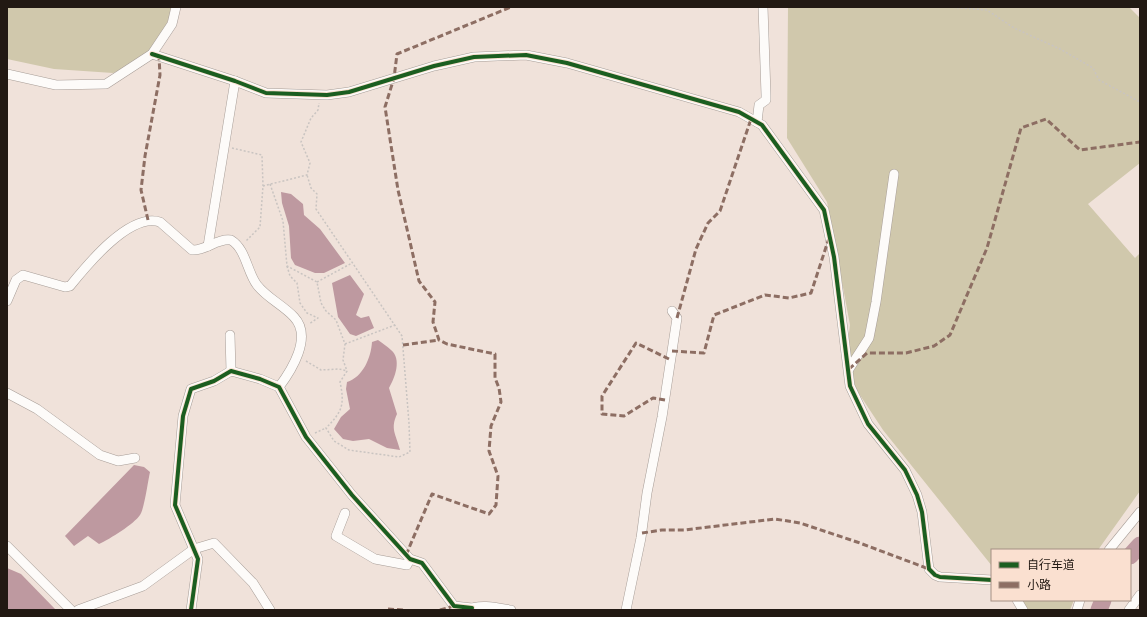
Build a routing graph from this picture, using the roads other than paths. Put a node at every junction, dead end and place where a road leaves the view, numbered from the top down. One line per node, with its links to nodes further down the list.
1 (176, 7): 3 (street)
2 (763, 7): 6 (street)
3 (152, 54): 4 (street); 5 (street)
4 (7, 74)
5 (235, 81): 6 (street); 8 (street)
6 (757, 122): 12 (street)
7 (894, 174): 12 (street)
8 (208, 246): 9 (street); 14 (street)
9 (7, 301)
10 (672, 311): 34 (street)
11 (230, 335): 13 (street)
12 (849, 369): 23 (street)
13 (231, 371): 14 (street); 20 (street)
14 (279, 387): 22 (street)
15 (7, 393): 16 (street)
16 (135, 458)
17 (1140, 512): 21 (street)
18 (346, 513): 22 (street)
19 (7, 546): 28 (street)
20 (194, 549): 25 (street); 31 (street); 32 (street)
21 (1110, 549)
22 (410, 559): 27 (street)
23 (991, 580)
24 (1140, 595): 36 (street)
25 (107, 599): 29 (street); 30 (street)
26 (1018, 601): 35 (street)
27 (470, 609): 33 (street)
28 (72, 610)
29 (78, 610)
30 (99, 610)
31 (191, 610)
32 (270, 610)
33 (511, 610)
34 (626, 610)
35 (1024, 610)
36 (1128, 610)

